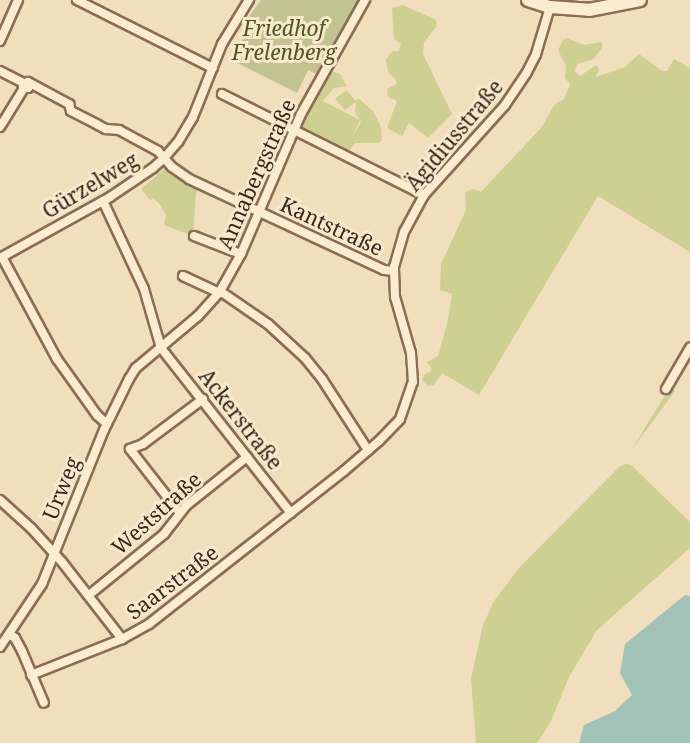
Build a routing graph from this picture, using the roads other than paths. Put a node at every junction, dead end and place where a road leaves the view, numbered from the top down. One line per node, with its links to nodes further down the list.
1 (18, 0): 8 (street)
2 (77, 0): 9 (street)
3 (249, 0): 9 (street, Gürzelweg)
4 (365, 0): 14 (street, Annabergstraße)
5 (528, 0): 7 (main road)
6 (640, 0): 7 (main road)
7 (550, 7): 16 (street, Ägidiusstraße)
8 (0, 41)
9 (213, 68): 15 (street, Gürzelweg)
10 (0, 71): 11 (street, Kantstraße)
11 (27, 85): 13 (street); 15 (street, Kantstraße)
12 (222, 94): 14 (street)
13 (0, 127)
14 (294, 130): 16 (street); 18 (street, Annabergstraße)
15 (164, 158): 17 (street, Gürzelweg); 18 (street, Kantstraße)
16 (424, 195): 22 (street, Ägidiusstraße)
17 (103, 201): 21 (street, Gürzelweg); 25 (street)
18 (259, 212): 20 (street, Annabergstraße); 22 (street, Kantstraße)
19 (194, 236): 20 (street)
20 (241, 254): 24 (street, Annabergstraße)
21 (1, 258): 29 (street)
22 (394, 271): 30 (street, Ägidiusstraße)
23 (183, 276): 24 (street)
24 (220, 292): 25 (street, Annabergstraße); 30 (street)
25 (160, 348): 28 (street, Ackerstraße); 29 (street, Urweg)
26 (690, 348): 27 (street)
27 (666, 389)
28 (203, 399): 31 (street, Ackerstraße); 33 (street)
29 (107, 423): 35 (street, Urweg)
30 (368, 450): 34 (street, Saarstraße)
31 (248, 457): 33 (street, Weststraße); 34 (street, Ackerstraße)
32 (0, 500): 35 (street)
33 (179, 512): 36 (street, Weststraße)
34 (291, 513): 38 (street, Saarstraße)
35 (54, 555): 36 (street); 37 (street, Urweg)
36 (89, 595): 38 (street)
37 (9, 634): 39 (street, Urweg); 40 (street)
38 (122, 639): 40 (street, Saarstraße)
39 (0, 647)
40 (31, 675): 41 (street)
41 (44, 703)

